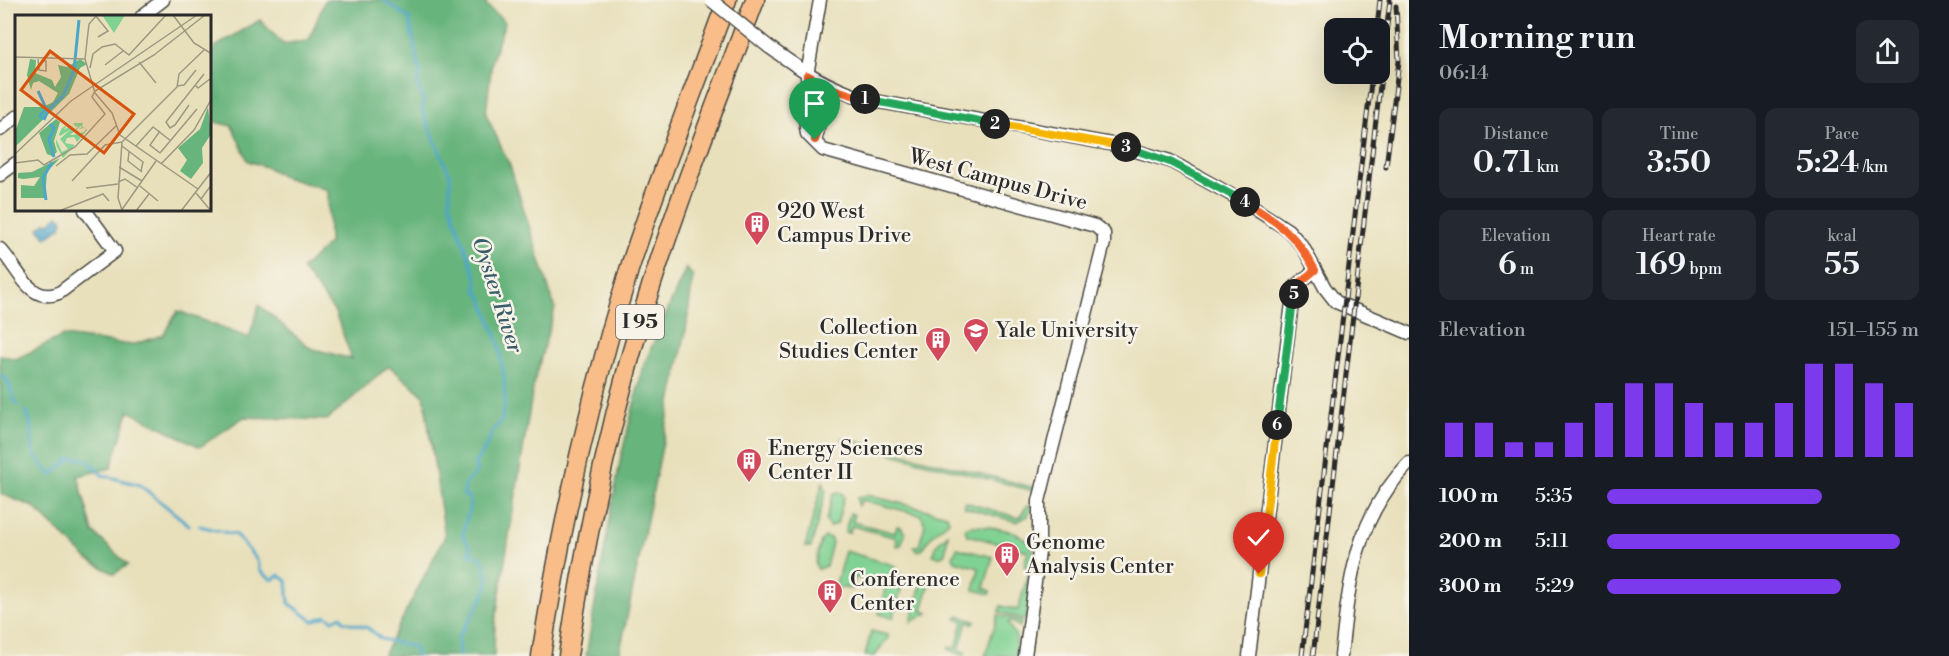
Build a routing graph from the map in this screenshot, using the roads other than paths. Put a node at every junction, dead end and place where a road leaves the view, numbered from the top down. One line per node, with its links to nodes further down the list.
1 (163, 0): 6 (street)
2 (711, 0): 7 (street, bridge)
3 (727, 0): 17 (highway, I 95)
4 (755, 0): 18 (highway, I 95)
5 (820, 0): 7 (street, West Campus Drive)
6 (143, 15)
7 (807, 75): 14 (street); 19 (street, West Campus Drive)
8 (15, 118): 9 (street)
9 (0, 130)
10 (15, 164): 11 (street)
11 (0, 175)
12 (86, 212): 13 (street)
13 (0, 249)
14 (1315, 270): 15 (street); 20 (street)
15 (1409, 333)
16 (1409, 463): 21 (street)
17 (541, 656)
18 (568, 656)
19 (1025, 656)
20 (1249, 656)
21 (1341, 656)

